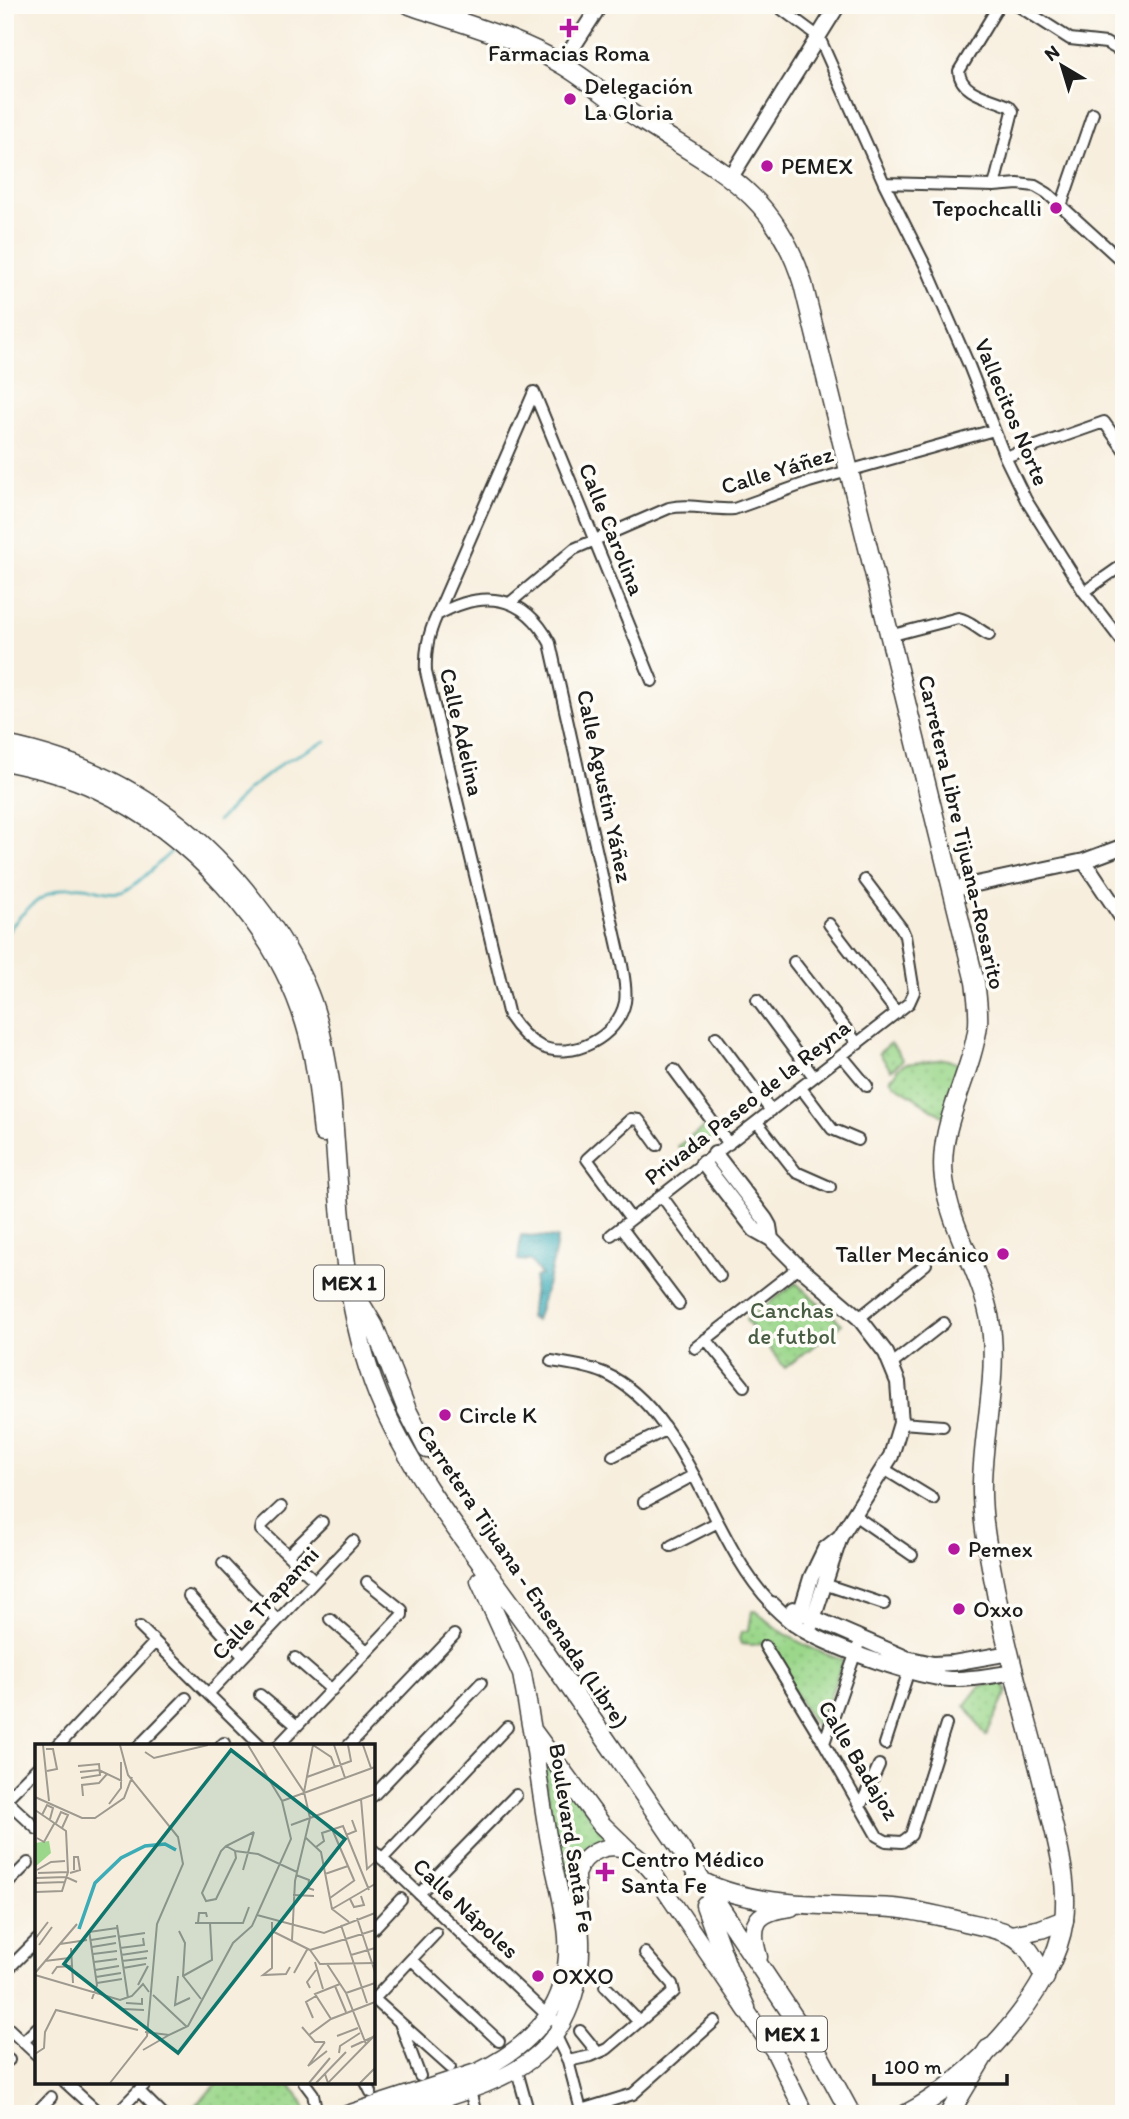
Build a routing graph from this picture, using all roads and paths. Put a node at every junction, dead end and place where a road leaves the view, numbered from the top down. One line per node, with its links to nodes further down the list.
1 (410, 5): 9 (main road, Carretera Libre Tijuana-Rosarito)
2 (600, 5): 9 (street)
3 (776, 5): 7 (street)
4 (838, 5): 7 (street)
5 (999, 5): 13 (street)
6 (1017, 5): 8 (street)
7 (818, 37): 11 (street); 12 (street, Vallecitos Norte)
8 (1124, 53)
9 (562, 64): 11 (main road, Carretera Libre Tijuana-Rosarito)
10 (1093, 113): 14 (street)
11 (731, 177): 20 (main road, Carretera Libre Tijuana-Rosarito)
12 (884, 183): 13 (street); 17 (street, Vallecitos Norte)
13 (994, 186): 14 (street)
14 (1061, 206): 15 (street)
15 (1124, 263)
16 (534, 392): 21 (street, Calle Carolina); 25 (street, Calle Adelina)
17 (994, 430): 19 (street, Vallecitos Norte); 20 (street, Calle Yáñez)
18 (1124, 450): 19 (street)
19 (1005, 457): 23 (street, Vallecitos Norte)
20 (849, 470): 21 (street, Calle Yáñez); 27 (main road, Carretera Libre Tijuana-Rosarito)
21 (593, 539): 24 (street, Calle Yáñez); 29 (street, Calle Carolina)
22 (1124, 564): 23 (street)
23 (1084, 592): 28 (street, Vallecitos Norte)
24 (511, 602): 25 (street); 43 (street, Calle Agustin Yáñez)
25 (437, 615): 43 (street, Calle Adelina)
26 (989, 635): 27 (street)
27 (889, 636): 35 (main road, Carretera Libre Tijuana-Rosarito)
28 (1124, 644)
29 (652, 681)
30 (5, 745): 65 (main road, Carretera Tijuana - Ensenada (Libre) / MEX 1)
31 (5, 761): 94 (main road, Carretera Tijuana - Ensenada (Libre) / MEX 1)
32 (1124, 846): 33 (street)
33 (1084, 861): 35 (street); 36 (street)
34 (866, 880): 40 (street, Privada Paseo de la Reyna)
35 (953, 889): 110 (main road, Carretera Libre Tijuana-Rosarito)
36 (1123, 917)
37 (830, 924): 40 (street)
38 (794, 962): 42 (street)
39 (757, 1000): 46 (street)
40 (897, 1013): 42 (street, Privada Paseo de la Reyna)
41 (716, 1037): 49 (street)
42 (858, 1044): 44 (street, Privada Paseo de la Reyna)
43 (576, 1049)
44 (842, 1056): 46 (street, Privada Paseo de la Reyna); 47 (street)
45 (674, 1070): 52 (street)
46 (814, 1077): 48 (street, Privada Paseo de la Reyna)
47 (867, 1086)
48 (801, 1088): 49 (street, Privada Paseo de la Reyna); 51 (street)
49 (771, 1111): 50 (street, Privada Paseo de la Reyna)
50 (757, 1122): 52 (street, Privada Paseo de la Reyna); 56 (street)
51 (858, 1140)
52 (729, 1144): 54 (street, Privada Paseo de la Reyna)
53 (657, 1145): 58 (street)
54 (715, 1154): 55 (street, Privada Paseo de la Reyna); 61 (street)
55 (703, 1163): 57 (street, Privada Paseo de la Reyna); 61 (street)
56 (830, 1187)
57 (661, 1195): 58 (street, Privada Paseo de la Reyna); 64 (street)
58 (631, 1219): 59 (street, Privada Paseo de la Reyna)
59 (621, 1227): 60 (street, Privada Paseo de la Reyna); 66 (street)
60 (611, 1235)
61 (771, 1239): 63 (street)
62 (926, 1264): 67 (street)
63 (799, 1268): 67 (street); 69 (street)
64 (720, 1276)
65 (350, 1288): 77 (main road); 143 (main road, Carretera Tijuana - Ensenada (Libre) / MEX 1)
66 (679, 1304)
67 (859, 1318): 72 (street)
68 (944, 1323): 72 (street)
69 (706, 1339): 70 (street); 73 (street)
70 (695, 1348)
71 (551, 1361): 76 (street)
72 (892, 1364): 74 (street)
73 (744, 1386)
74 (901, 1423): 75 (street); 79 (street)
75 (943, 1426)
76 (666, 1430): 78 (street); 80 (street)
77 (427, 1449)
78 (613, 1457)
79 (884, 1469): 81 (street); 84 (street)
80 (694, 1475): 82 (street); 86 (street)
81 (933, 1499)
82 (644, 1502)
83 (281, 1507): 90 (street)
84 (855, 1515): 87 (street); 91 (street)
85 (322, 1522): 90 (street)
86 (718, 1522): 89 (street); 98 (street)
87 (840, 1537): 96 (street); 100 (street)
88 (352, 1541): 93 (street, Calle Trapanni)
89 (671, 1546)
90 (288, 1555): 93 (street)
91 (912, 1555)
92 (223, 1563): 102 (street)
93 (314, 1580): 102 (street, Calle Trapanni)
94 (480, 1581): 124 (main road); 148 (main road, Carretera Tijuana - Ensenada (Libre) / MEX 1)
95 (367, 1582): 109 (street)
96 (824, 1584): 99 (street); 103 (street)
97 (189, 1596): 111 (street)
98 (772, 1604): 100 (street)
99 (884, 1604)
100 (797, 1618): 103 (street)
101 (330, 1619): 109 (street)
102 (277, 1620): 111 (street, Calle Trapanni)
103 (811, 1626): 108 (street)
104 (140, 1627): 106 (street)
105 (454, 1635): 130 (street)
106 (155, 1642): 118 (street); 126 (street)
107 (765, 1646): 125 (street, Calle Badajoz)
108 (858, 1646): 113 (street); 114 (street); 125 (street)
109 (367, 1651): 117 (street)
110 (1010, 1653): 114 (street); 115 (main road, Carretera Libre Tijuana-Rosarito)
111 (243, 1656): 118 (street, Calle Trapanni)
112 (295, 1658): 117 (street)
113 (909, 1670): 114 (street); 131 (street)
114 (933, 1670): 115 (street)
115 (1015, 1672): 149 (main road, Carretera Libre Tijuana-Rosarito)
116 (481, 1683): 134 (street)
117 (332, 1690): 122 (street)
118 (208, 1694): 128 (street)
119 (260, 1695): 122 (street)
120 (186, 1698): 127 (street)
121 (946, 1724): 137 (street, Calle Badajoz)
122 (296, 1726): 129 (street)
123 (507, 1727): 141 (street)
124 (532, 1730): 140 (main road); 150 (main road, Boulevard Santa Fe)
125 (824, 1743): 137 (street, Calle Badajoz)
126 (60, 1744)
127 (141, 1744)
128 (259, 1744)
129 (280, 1744)
130 (350, 1744)
131 (885, 1744)
132 (878, 1765): 137 (street)
133 (35, 1770): 136 (street)
134 (374, 1795)
135 (516, 1795): 145 (street)
136 (5, 1799): 138 (street)
137 (860, 1807)
138 (35, 1827)
139 (374, 1851): 141 (street, Calle Nápoles)
140 (629, 1851): 150 (main road, Boulevard Santa Fe); 163 (main road)
141 (382, 1859): 145 (street, Calle Nápoles)
142 (28, 1863): 144 (street)
143 (703, 1882): 147 (main road); 157 (main road, Carretera Tijuana - Ensenada (Libre) / MEX 1)
144 (5, 1886)
145 (419, 1894): 168 (street, Calle Nápoles)
146 (401, 1899): 151 (street)
147 (808, 1904): 153 (main road); 157 (main road)
148 (705, 1905): 163 (main road); 197 (main road, Carretera Tijuana - Ensenada (Libre) / MEX 1)
149 (1064, 1920): 153 (main road); 159 (main road, Carretera Libre Tijuana-Rosarito)
150 (572, 1927): 168 (main road, Boulevard Santa Fe)
151 (374, 1928)
152 (436, 1933): 156 (street)
153 (1012, 1935): 159 (main road)
154 (35, 1942): 158 (street)
155 (645, 1953): 166 (street)
156 (412, 1959): 161 (street); 171 (street)
157 (761, 1969): 198 (main road, Carretera Tijuana - Ensenada (Libre) / MEX 1)
158 (5, 1972)
159 (1045, 1978): 173 (main road, Carretera Libre Tijuana-Rosarito)
160 (605, 1986): 166 (street)
161 (374, 1999)
162 (374, 2001): 165 (street)
163 (746, 2008): 196 (main road)
164 (715, 2021): 186 (street)
165 (400, 2022): 177 (street); 179 (street)
166 (639, 2022): 175 (street)
167 (5, 2025): 172 (street)
168 (555, 2025): 176 (street); 178 (main road, Boulevard Santa Fe); 192 (main road, Boulevard Santa Fe)
169 (35, 2030): 172 (street)
170 (580, 2031): 175 (street)
171 (499, 2041)
172 (23, 2042): 174 (street)
173 (988, 2049): 199 (main road, Carretera Libre Tijuana-Rosarito); 200 (main road)
174 (35, 2053)
175 (598, 2053): 176 (street)
176 (568, 2062): 186 (street)
177 (450, 2067)
178 (517, 2071): 183 (main road, Boulevard Santa Fe); 195 (street)
179 (420, 2076)
180 (67, 2084): 188 (street)
181 (306, 2084): 191 (street)
182 (143, 2087): 189 (street); 190 (street)
183 (470, 2091): 185 (main road, Boulevard Santa Fe); 194 (street)
184 (51, 2097): 187 (street)
185 (417, 2110): 193 (main road, Boulevard Santa Fe)
186 (581, 2112)
187 (35, 2114)
188 (100, 2114)
189 (116, 2114)
190 (162, 2114)
191 (317, 2114)
192 (348, 2114)
193 (396, 2114)
194 (476, 2114)
195 (528, 2114)
196 (805, 2114)
197 (838, 2114)
198 (851, 2114)
199 (906, 2114)
200 (949, 2114)

